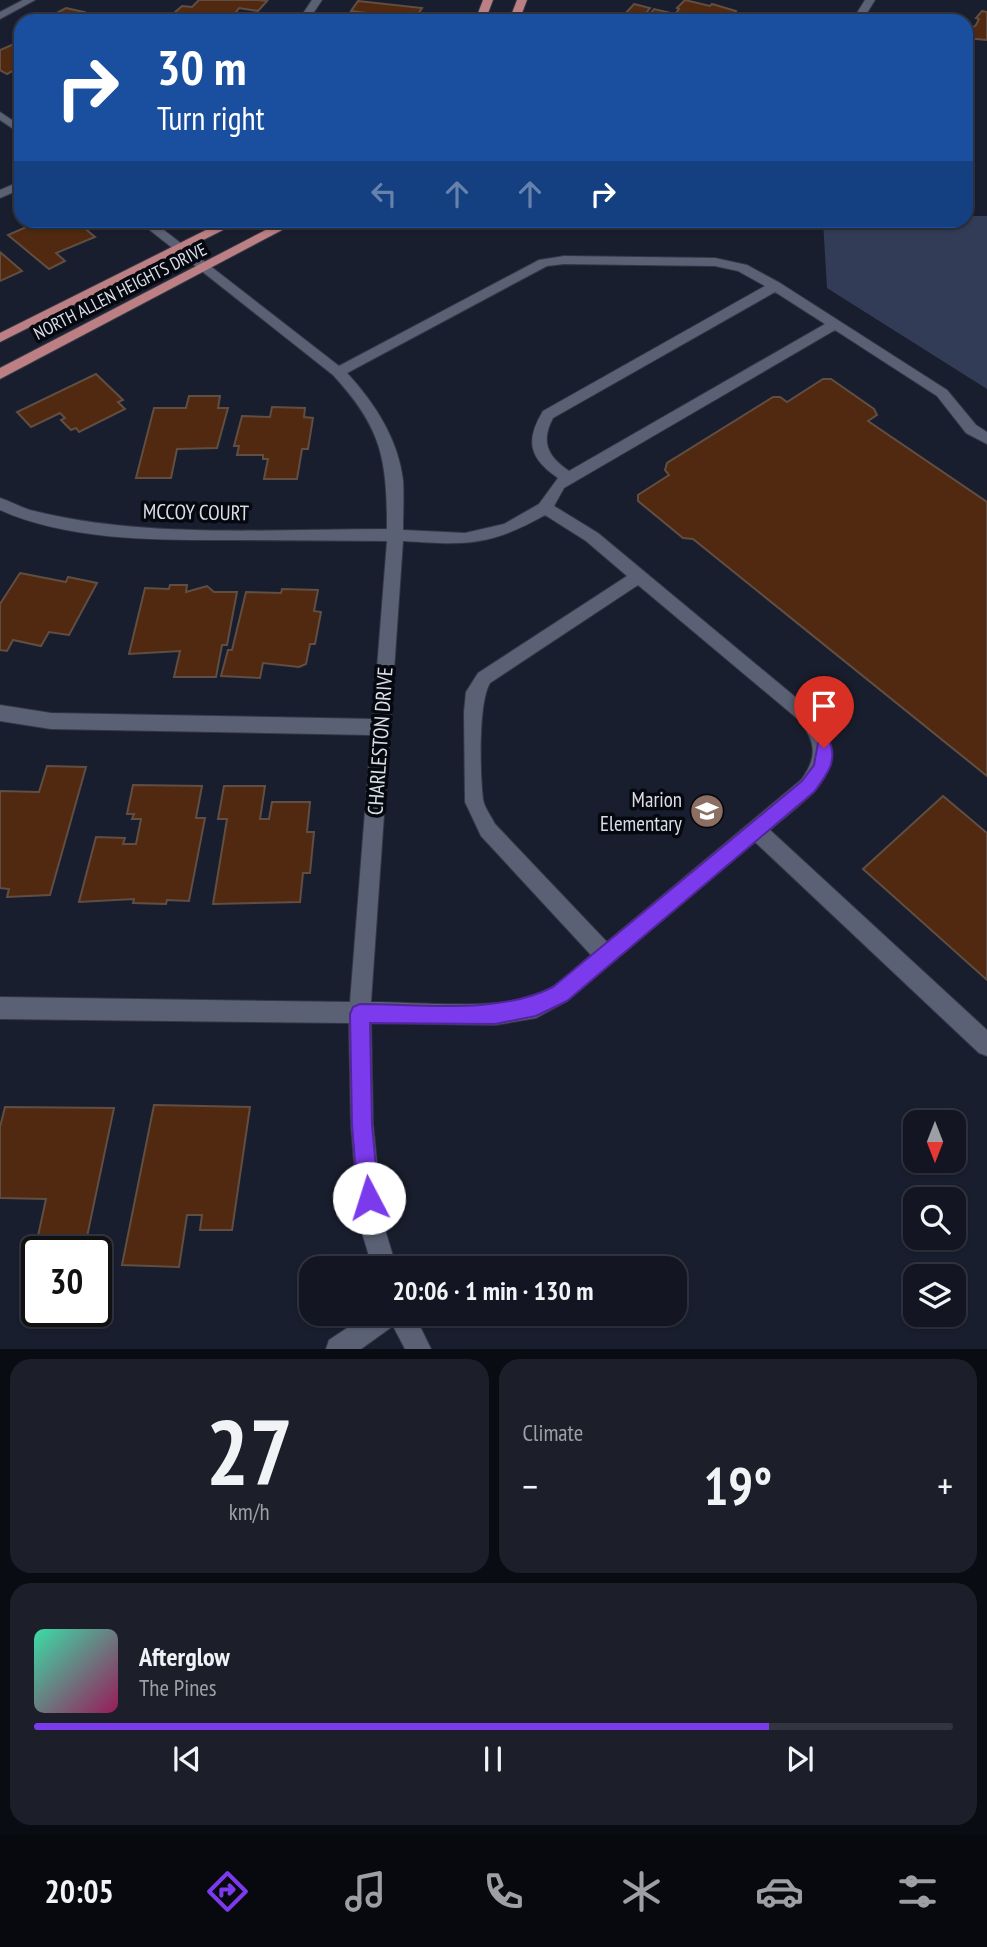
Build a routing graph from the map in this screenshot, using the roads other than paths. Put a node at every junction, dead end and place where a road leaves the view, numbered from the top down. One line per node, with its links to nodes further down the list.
1 (30, 0): 2 (street)
2 (0, 16)
3 (0, 115): 4 (street)
4 (14, 126)
5 (154, 228): 8 (street, CHARLESTON DRIVE)
6 (221, 228): 8 (main road, NORTH ALLEN HEIGHTS DRIVE)
7 (280, 228): 9 (main road, NORTH ALLEN HEIGHTS DRIVE)
8 (182, 248): 9 (street, CHARLESTON DRIVE); 12 (main road, NORTH ALLEN HEIGHTS DRIVE)
9 (208, 268): 13 (street, CHARLESTON DRIVE); 14 (main road, NORTH ALLEN HEIGHTS DRIVE)
10 (775, 286): 11 (street); 13 (street); 16 (street)
11 (834, 324): 15 (street); 16 (street)
12 (0, 338)
13 (338, 372): 19 (street, CHARLESTON DRIVE)
14 (0, 374)
15 (987, 439)
16 (569, 478): 18 (street)
17 (0, 504): 19 (street, MCCOY COURT)
18 (545, 508): 19 (street, MCCOY COURT); 20 (street)
19 (395, 535): 22 (street, CHARLESTON DRIVE)
20 (639, 576): 23 (street); 24 (street)
21 (0, 713): 22 (street)
22 (380, 727): 26 (street, CHARLESTON DRIVE)
23 (756, 830): 24 (street); 27 (street)
24 (605, 955): 26 (street)
25 (0, 1008): 26 (street)
26 (360, 1014): 28 (street, CHARLESTON DRIVE)
27 (987, 1045)
28 (381, 1256)
29 (372, 1326): 31 (street)
30 (407, 1326): 32 (street)
31 (338, 1349)
32 (419, 1349)

